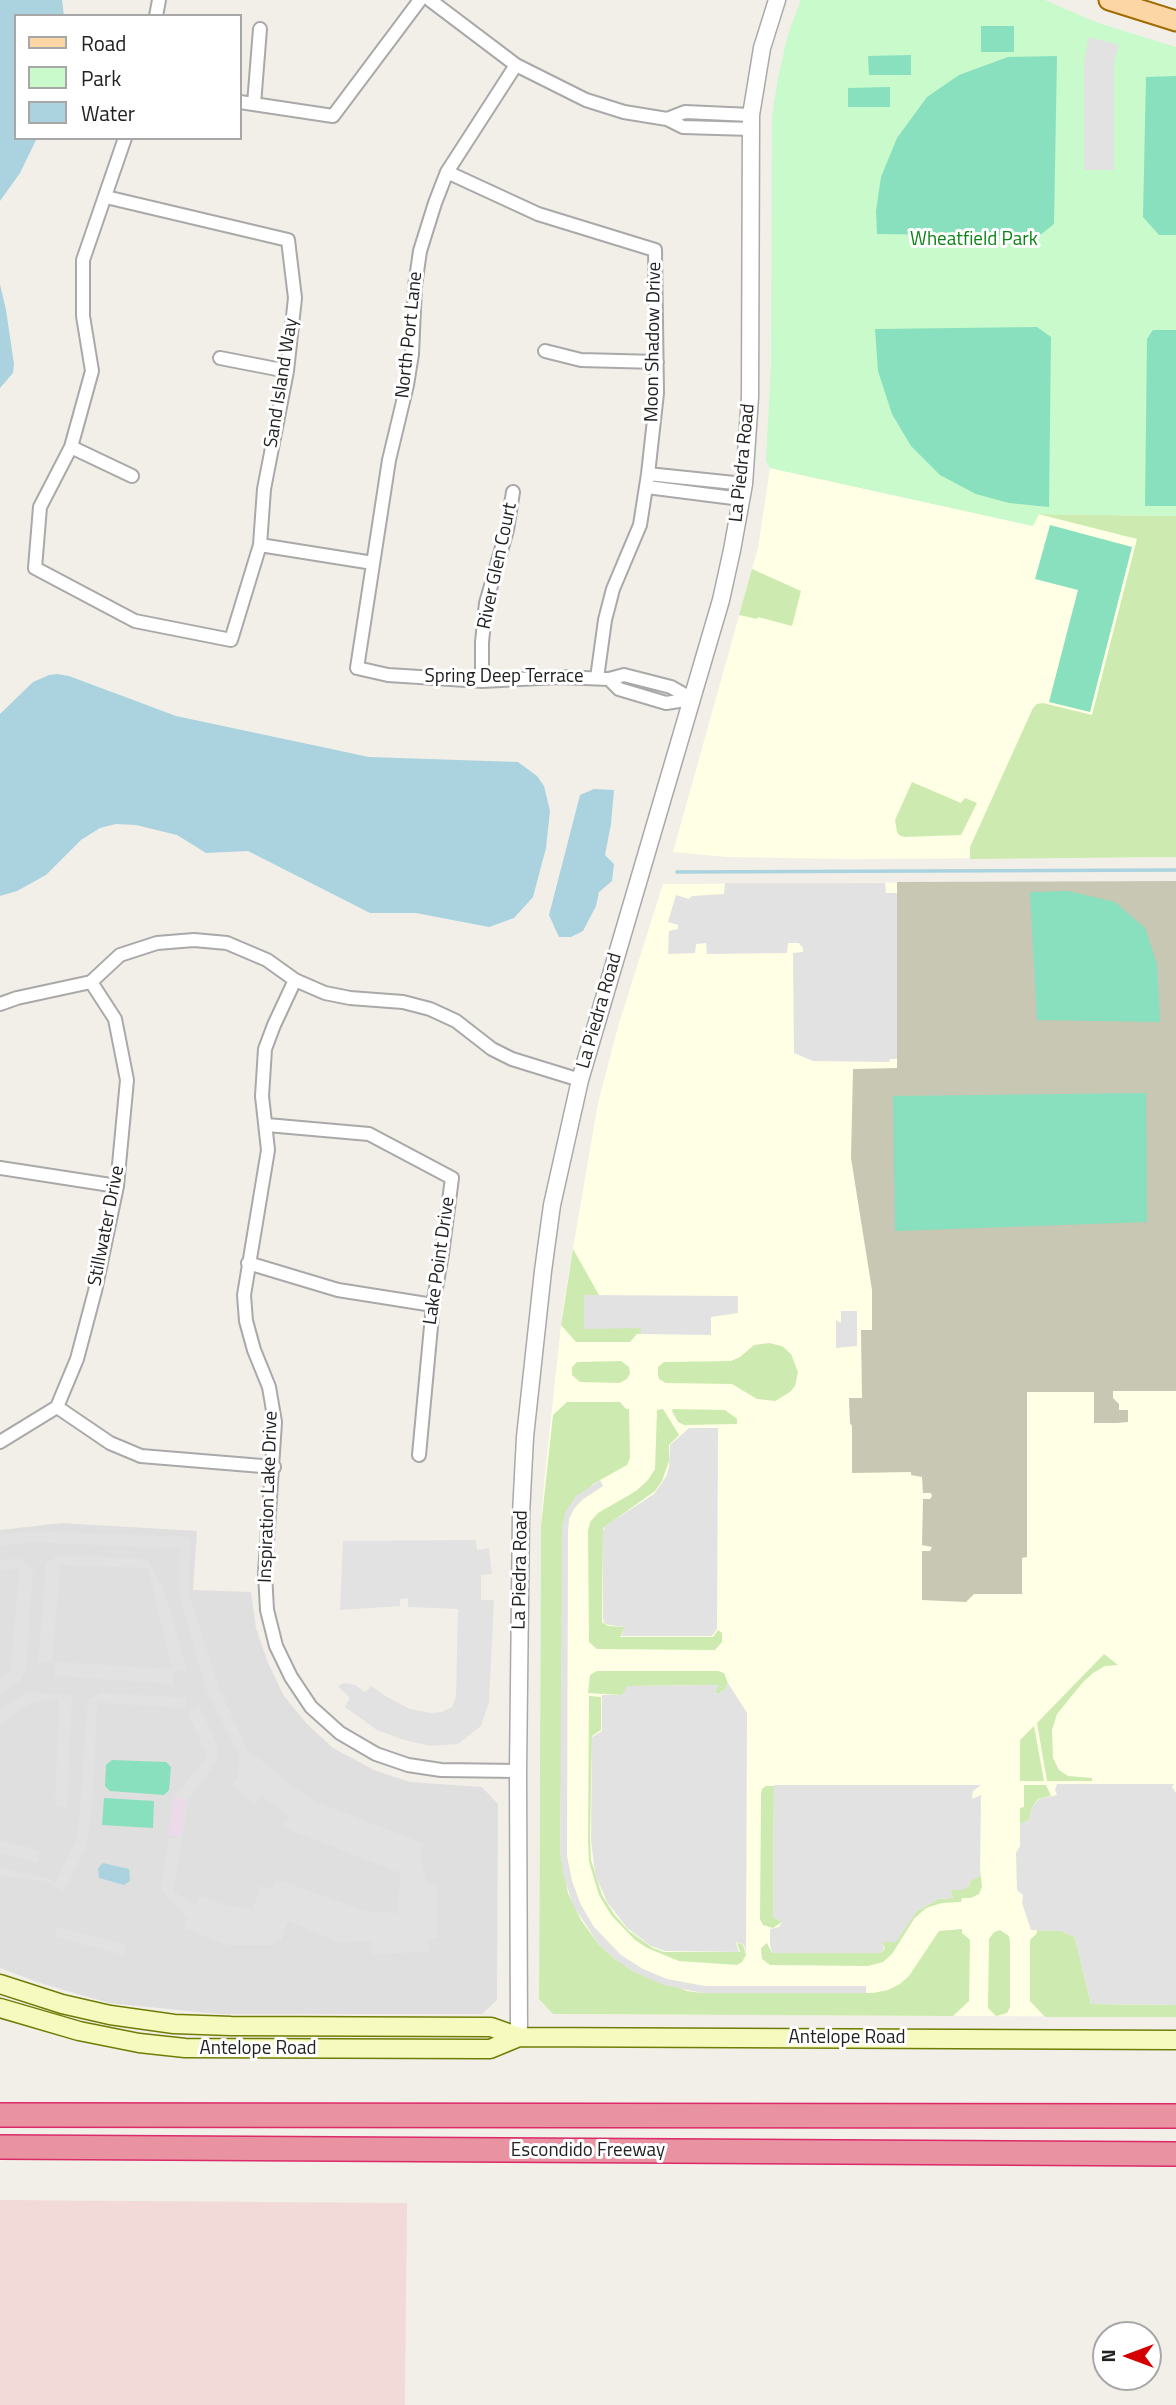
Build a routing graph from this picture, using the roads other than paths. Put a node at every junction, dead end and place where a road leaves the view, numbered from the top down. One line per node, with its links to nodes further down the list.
1 (420, 0): 9 (street)
2 (430, 0): 7 (street)
3 (777, 0): 10 (street, La Piedra Road)
4 (1109, 0): 5 (main road)
5 (1176, 21)
6 (260, 29): 9 (street)
7 (516, 65): 10 (street); 12 (street, North Port Lane)
8 (242, 102): 9 (street)
9 (254, 104)
10 (751, 122): 23 (street, La Piedra Road)
11 (124, 140): 13 (street)
12 (447, 172): 16 (street, Moon Shadow Drive); 25 (street, North Port Lane)
13 (106, 197): 17 (street, Sand Island Way); 18 (street)
14 (545, 351): 16 (street)
15 (220, 358): 17 (street)
16 (657, 362): 19 (street, Moon Shadow Drive)
17 (287, 371): 24 (street, Sand Island Way)
18 (71, 447): 20 (street); 24 (street, Sand Island Way)
19 (649, 474): 21 (street, Moon Shadow Drive); 23 (street)
20 (132, 476)
21 (646, 487): 23 (street); 27 (street, Moon Shadow Drive)
22 (513, 492): 28 (street, River Glen Court)
23 (742, 492): 29 (street, La Piedra Road)
24 (260, 545): 25 (street)
25 (373, 563): 26 (street, North Port Lane)
26 (357, 668): 28 (street, Spring Deep Terrace)
27 (603, 679): 28 (street, Spring Deep Terrace); 29 (street, Spring Deep Terrace)
28 (482, 681)
29 (692, 699): 33 (street, La Piedra Road)
30 (295, 981): 31 (street); 33 (street); 34 (street, Inspiration Lake Drive)
31 (90, 982): 32 (street); 36 (street, Stillwater Drive)
32 (0, 1004)
33 (580, 1080): 43 (street, La Piedra Road)
34 (267, 1125): 37 (street, Inspiration Lake Drive); 38 (street, Lake Point Drive)
35 (0, 1168): 36 (street)
36 (117, 1186): 39 (street, Stillwater Drive)
37 (248, 1263): 38 (street); 42 (street, Inspiration Lake Drive)
38 (433, 1305): 41 (street, Lake Point Drive)
39 (57, 1407): 40 (street); 42 (street)
40 (0, 1442)
41 (419, 1455)
42 (274, 1467): 43 (street, Inspiration Lake Drive)
43 (518, 1771): 46 (street, La Piedra Road)
44 (0, 1984): 46 (main road, Antelope Road)
45 (0, 2008): 46 (main road, Antelope Road)
46 (519, 2037): 47 (main road, Antelope Road)
47 (1176, 2040)
48 (0, 2115): 49 (highway, Escondido Freeway)
49 (1176, 2116)
50 (0, 2147): 51 (highway, Escondido Freeway)
51 (1176, 2154)

